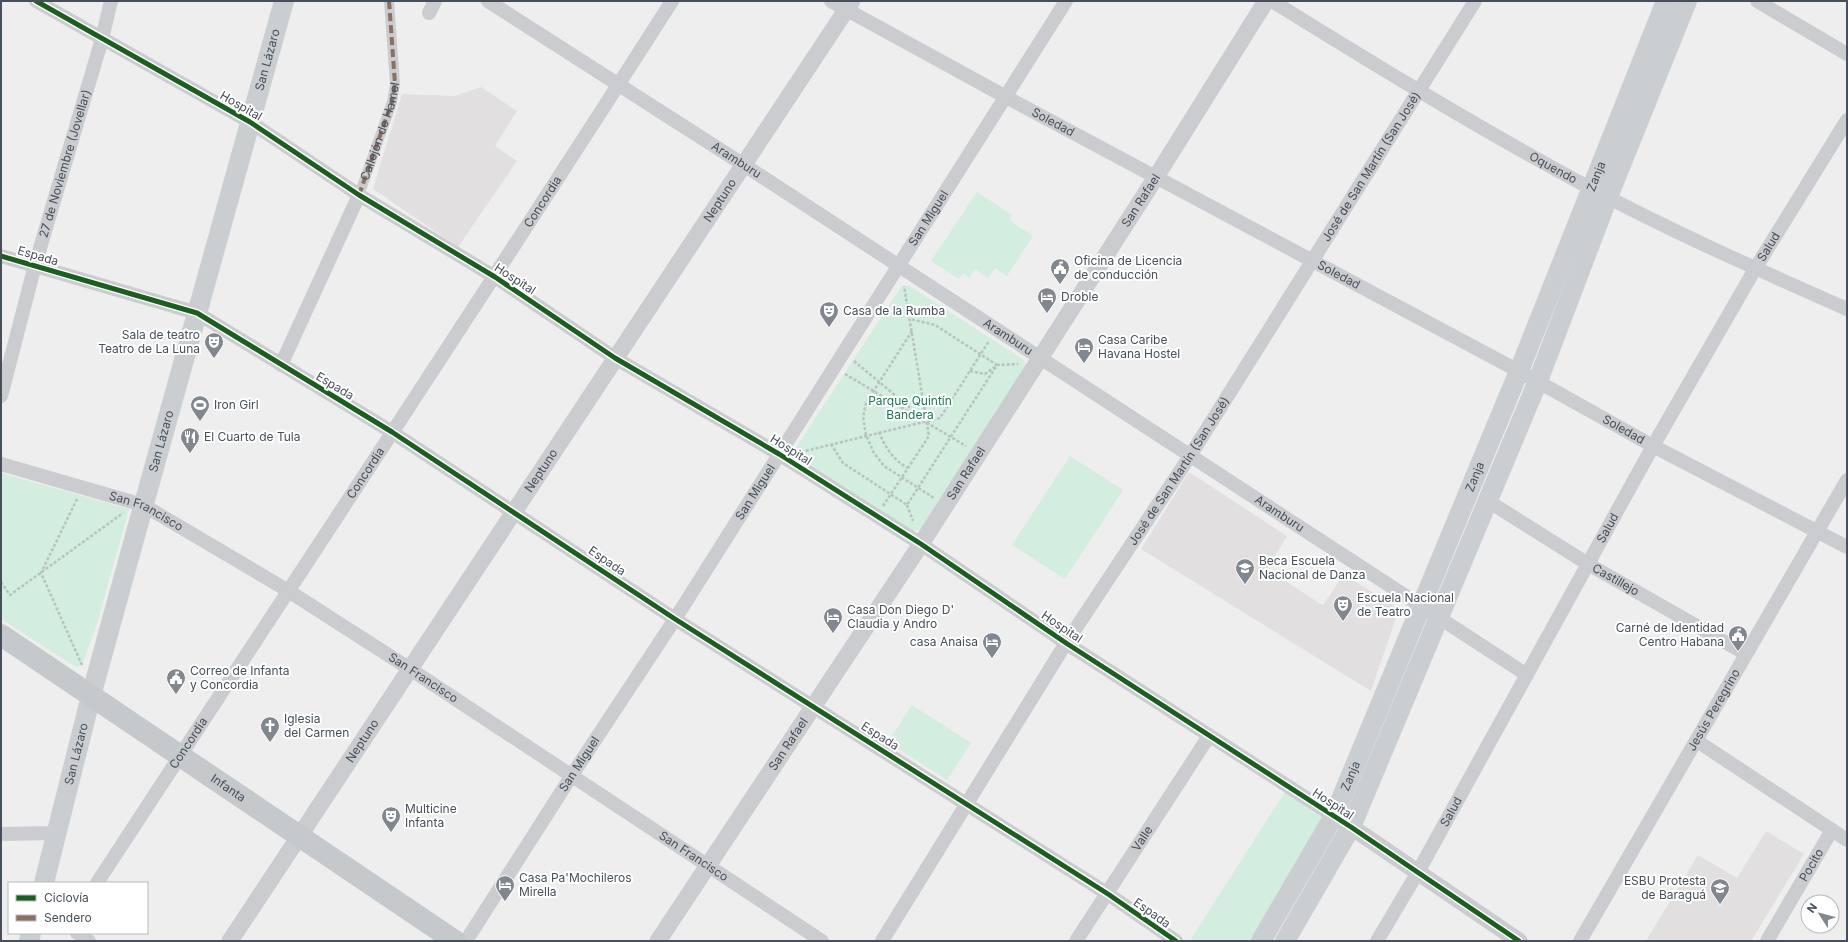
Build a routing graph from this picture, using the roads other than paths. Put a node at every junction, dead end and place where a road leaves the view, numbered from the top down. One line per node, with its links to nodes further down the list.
1 (36, 1): 16 (street, Hospital)
2 (111, 1): 16 (street, 27 de Noviembre (Jovellar))
3 (284, 1): 22 (main road, San Lázaro)
4 (389, 1): 26 (street, Callejón de Hamel)
5 (488, 1): 18 (street, Aramburu)
6 (672, 1): 18 (street, Concordia)
7 (831, 1): 15 (street, Soledad)
8 (1066, 1): 20 (street, San Miguel)
9 (1266, 1): 24 (street, San Rafael)
10 (1272, 1): 19 (street, Oquendo)
11 (1475, 1): 19 (street, José de San Martín (San José))
12 (1666, 1): 25 (main road, Zanja)
13 (1687, 1): 25 (main road, Zanja)
14 (1757, 1): 17 (street)
15 (850, 5): 20 (street, Soledad); 23 (street, Neptuno)
16 (102, 39): 22 (street, Hospital); 29 (street, 27 de Noviembre (Jovellar))
17 (1847, 54)
18 (618, 86): 23 (street, Aramburu); 32 (street, Concordia)
19 (1420, 91): 25 (street, Oquendo); 28 (street, José de San Martín (San José))
20 (1006, 97): 24 (street, Soledad); 30 (street, San Miguel)
21 (1847, 120): 31 (street, Salud)
22 (250, 122): 26 (street, Hospital); 34 (main road, San Lázaro)
23 (744, 165): 30 (street, Aramburu); 35 (street, Neptuno)
24 (1156, 177): 28 (street, Soledad); 36 (street, San Rafael)
25 (1599, 193): 31 (street, Oquendo); 38 (main road, Zanja); 39 (main road, Zanja)
26 (359, 195): 32 (street, Hospital); 37 (street, Callejón de Hamel)
27 (1, 256): 29 (street, Espada)
28 (1313, 261): 38 (street, Soledad); 44 (street, José de San Martín (San José))
29 (35, 265): 34 (street, Espada); 40 (street, 27 de Noviembre (Jovellar))
30 (899, 266): 36 (street, Aramburu); 43 (street, San Miguel)
31 (1755, 269): 33 (street, Oquendo); 42 (street, Salud)
32 (495, 277): 35 (street, Hospital); 41 (street, Concordia)
33 (1847, 309)
34 (197, 313): 37 (street, Espada); 48 (main road, San Lázaro)
35 (615, 358): 43 (street, Hospital); 49 (street, Neptuno)
36 (1041, 358): 44 (street, Aramburu); 51 (street, San Rafael)
37 (281, 365): 41 (street, Espada)
38 (1519, 371): 39 (street, Soledad); 55 (main road, Zanja)
39 (1538, 381): 42 (street, Soledad); 47 (main road, Zanja)
40 (1, 396)
41 (392, 432): 49 (street, Espada); 54 (street, Concordia)
42 (1653, 446): 50 (street, Soledad); 53 (street, Salud)
43 (779, 454): 51 (street, Hospital); 57 (street, San Miguel)
44 (1190, 456): 55 (street, Aramburu); 59 (street, José de San Martín (San José))
45 (1, 464): 48 (street, San Francisco)
46 (1847, 480): 50 (street, Jesús Peregrino)
47 (1488, 501): 53 (street, Castillejo); 56 (main road, Zanja)
48 (143, 505): 54 (street, San Francisco); 63 (main road, San Lázaro)
49 (514, 511): 57 (street, Espada); 61 (street, Neptuno)
50 (1817, 531): 52 (street, Soledad); 60 (street, Jesús Peregrino)
51 (921, 544): 59 (street, Hospital); 64 (street, San Rafael)
52 (1847, 547)
53 (1588, 564): 60 (street, Castillejo); 62 (street, Salud)
54 (287, 590): 61 (street, San Francisco); 67 (street, Concordia)
55 (1421, 605): 56 (street, Aramburu); 70 (main road, Zanja)
56 (1439, 617): 62 (street, Aramburu); 71 (main road, Zanja)
57 (676, 619): 64 (street, Espada); 68 (street, San Miguel)
58 (1, 635): 63 (main road, Infanta)
59 (1066, 642): 65 (street, Hospital); 69 (street, José de San Martín (San José))
60 (1746, 654): 66 (street, Jesús Peregrino)
61 (410, 669): 68 (street, San Francisco); 75 (street, Neptuno)
62 (1527, 675): 78 (street, Salud)
63 (91, 696): 67 (main road, Infanta); 73 (main road, San Lázaro)
64 (813, 706): 69 (street, Espada); 77 (street, San Rafael)
65 (1209, 736): 70 (street, Hospital); 81 (street, Valle)
66 (1697, 741): 72 (street); 96 (street, Jesús Peregrino)
67 (180, 756): 75 (main road, Infanta); 80 (street, Concordia)
68 (572, 775): 77 (street, San Francisco); 86 (street, San Miguel)
69 (967, 803): 81 (street, Espada); 89 (street, José de San Martín (San José))
70 (1334, 816): 71 (street, Hospital); 92 (main road, Zanja)
71 (1351, 827): 78 (street, Hospital); 93 (main road, Zanja)
72 (1832, 830): 76 (street); 97 (street, Pocito)
73 (57, 833): 74 (street); 79 (main road, San Lázaro)
74 (1, 834)
75 (299, 835): 84 (street, Neptuno); 85 (main road, Infanta)
76 (1847, 840)
77 (706, 866): 87 (street, San Rafael); 88 (street, San Francisco)
78 (1418, 872): 94 (street, Salud); 95 (street, Hospital)
79 (44, 882)
80 (98, 882)
81 (1108, 894): 90 (street, Valle); 91 (street, Espada)
82 (78, 934): 83 (street)
83 (89, 941)
84 (230, 941)
85 (455, 941)
86 (466, 941)
87 (658, 941)
88 (822, 941)
89 (882, 941)
90 (1076, 941)
91 (1176, 941)
92 (1261, 941)
93 (1285, 941)
94 (1377, 941)
95 (1519, 941)
96 (1580, 941)
97 (1767, 941)

